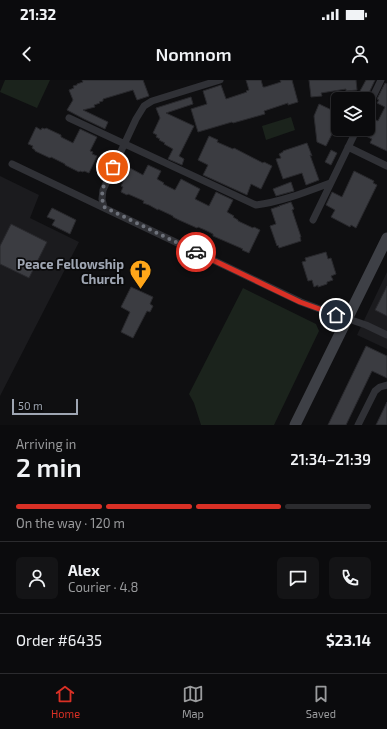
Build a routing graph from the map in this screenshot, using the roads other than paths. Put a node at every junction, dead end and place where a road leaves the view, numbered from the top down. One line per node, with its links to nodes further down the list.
1 (220, 80): 6 (street)
2 (381, 80): 3 (street)
3 (375, 92)
4 (69, 118): 6 (street)
5 (354, 136): 7 (street)
6 (124, 144): 10 (street); 11 (street)
7 (348, 147): 9 (street); 10 (street)
8 (12, 164): 11 (street)
9 (387, 166)
10 (330, 183): 12 (street)
11 (104, 207): 14 (street)
12 (313, 220)
13 (387, 238): 14 (main road)
14 (347, 319): 15 (street); 17 (main road)
15 (387, 335)
16 (384, 386): 18 (street)
17 (295, 425)
18 (358, 425)

